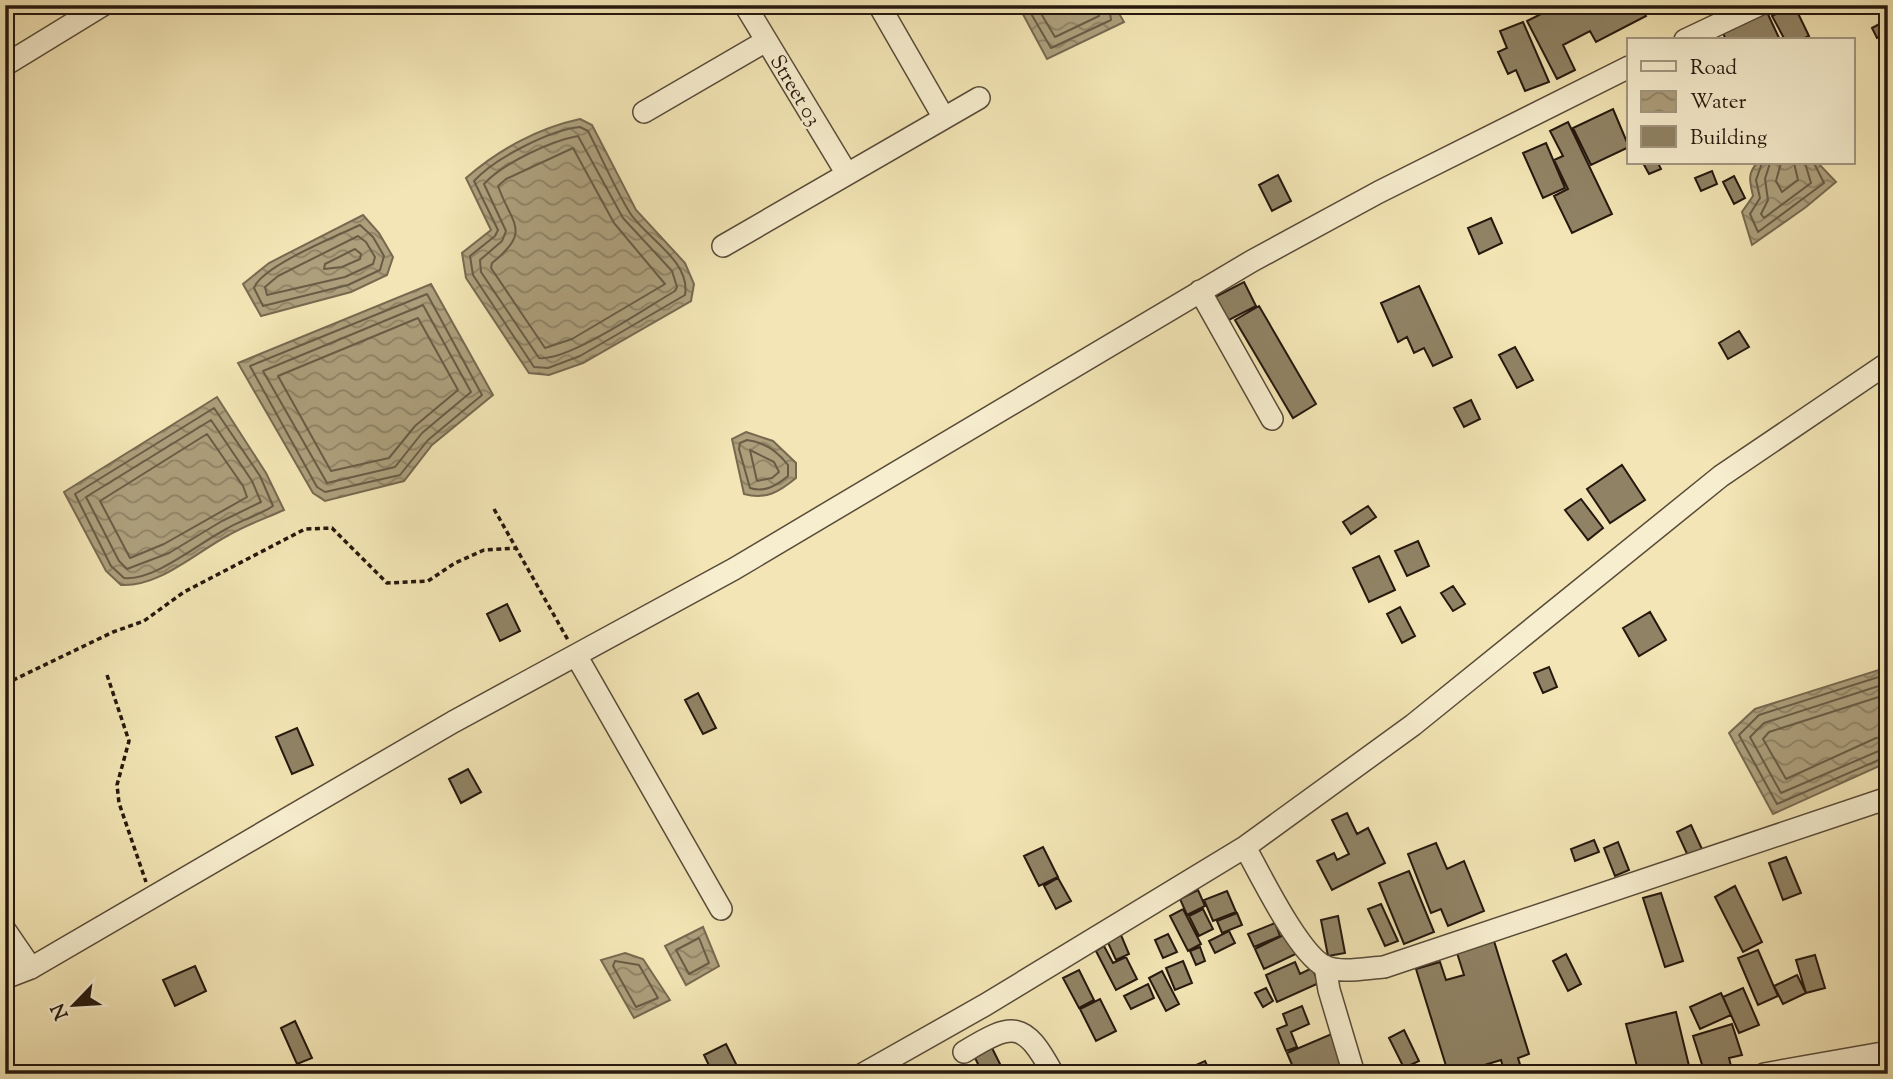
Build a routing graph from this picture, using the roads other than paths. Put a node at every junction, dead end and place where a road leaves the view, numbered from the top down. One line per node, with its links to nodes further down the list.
1 (103, 5): 7 (street)
2 (745, 5): 6 (street, Street 03)
3 (878, 5): 11 (street)
4 (1759, 5): 5 (street)
5 (1689, 38)
6 (766, 41): 10 (street); 12 (street, Street 03)
7 (5, 65)
8 (1627, 68): 14 (street)
9 (979, 98): 11 (street)
10 (644, 112)
11 (944, 118): 12 (street)
12 (847, 174): 13 (street)
13 (723, 246)
14 (1200, 291): 16 (street); 17 (street)
15 (1888, 363): 19 (street)
16 (1272, 419)
17 (577, 657): 20 (street); 23 (street)
18 (1888, 798): 22 (street)
19 (1245, 848): 22 (street); 25 (street)
20 (721, 909)
21 (5, 930): 23 (street)
22 (1325, 966): 31 (street)
23 (31, 968): 24 (street)
24 (5, 978)
25 (985, 1005): 26 (street); 29 (street)
26 (999, 1031): 27 (street); 30 (street)
27 (964, 1052)
28 (1888, 1052): 32 (street)
29 (863, 1074)
30 (1053, 1074)
31 (1354, 1074)
32 (1764, 1074)

